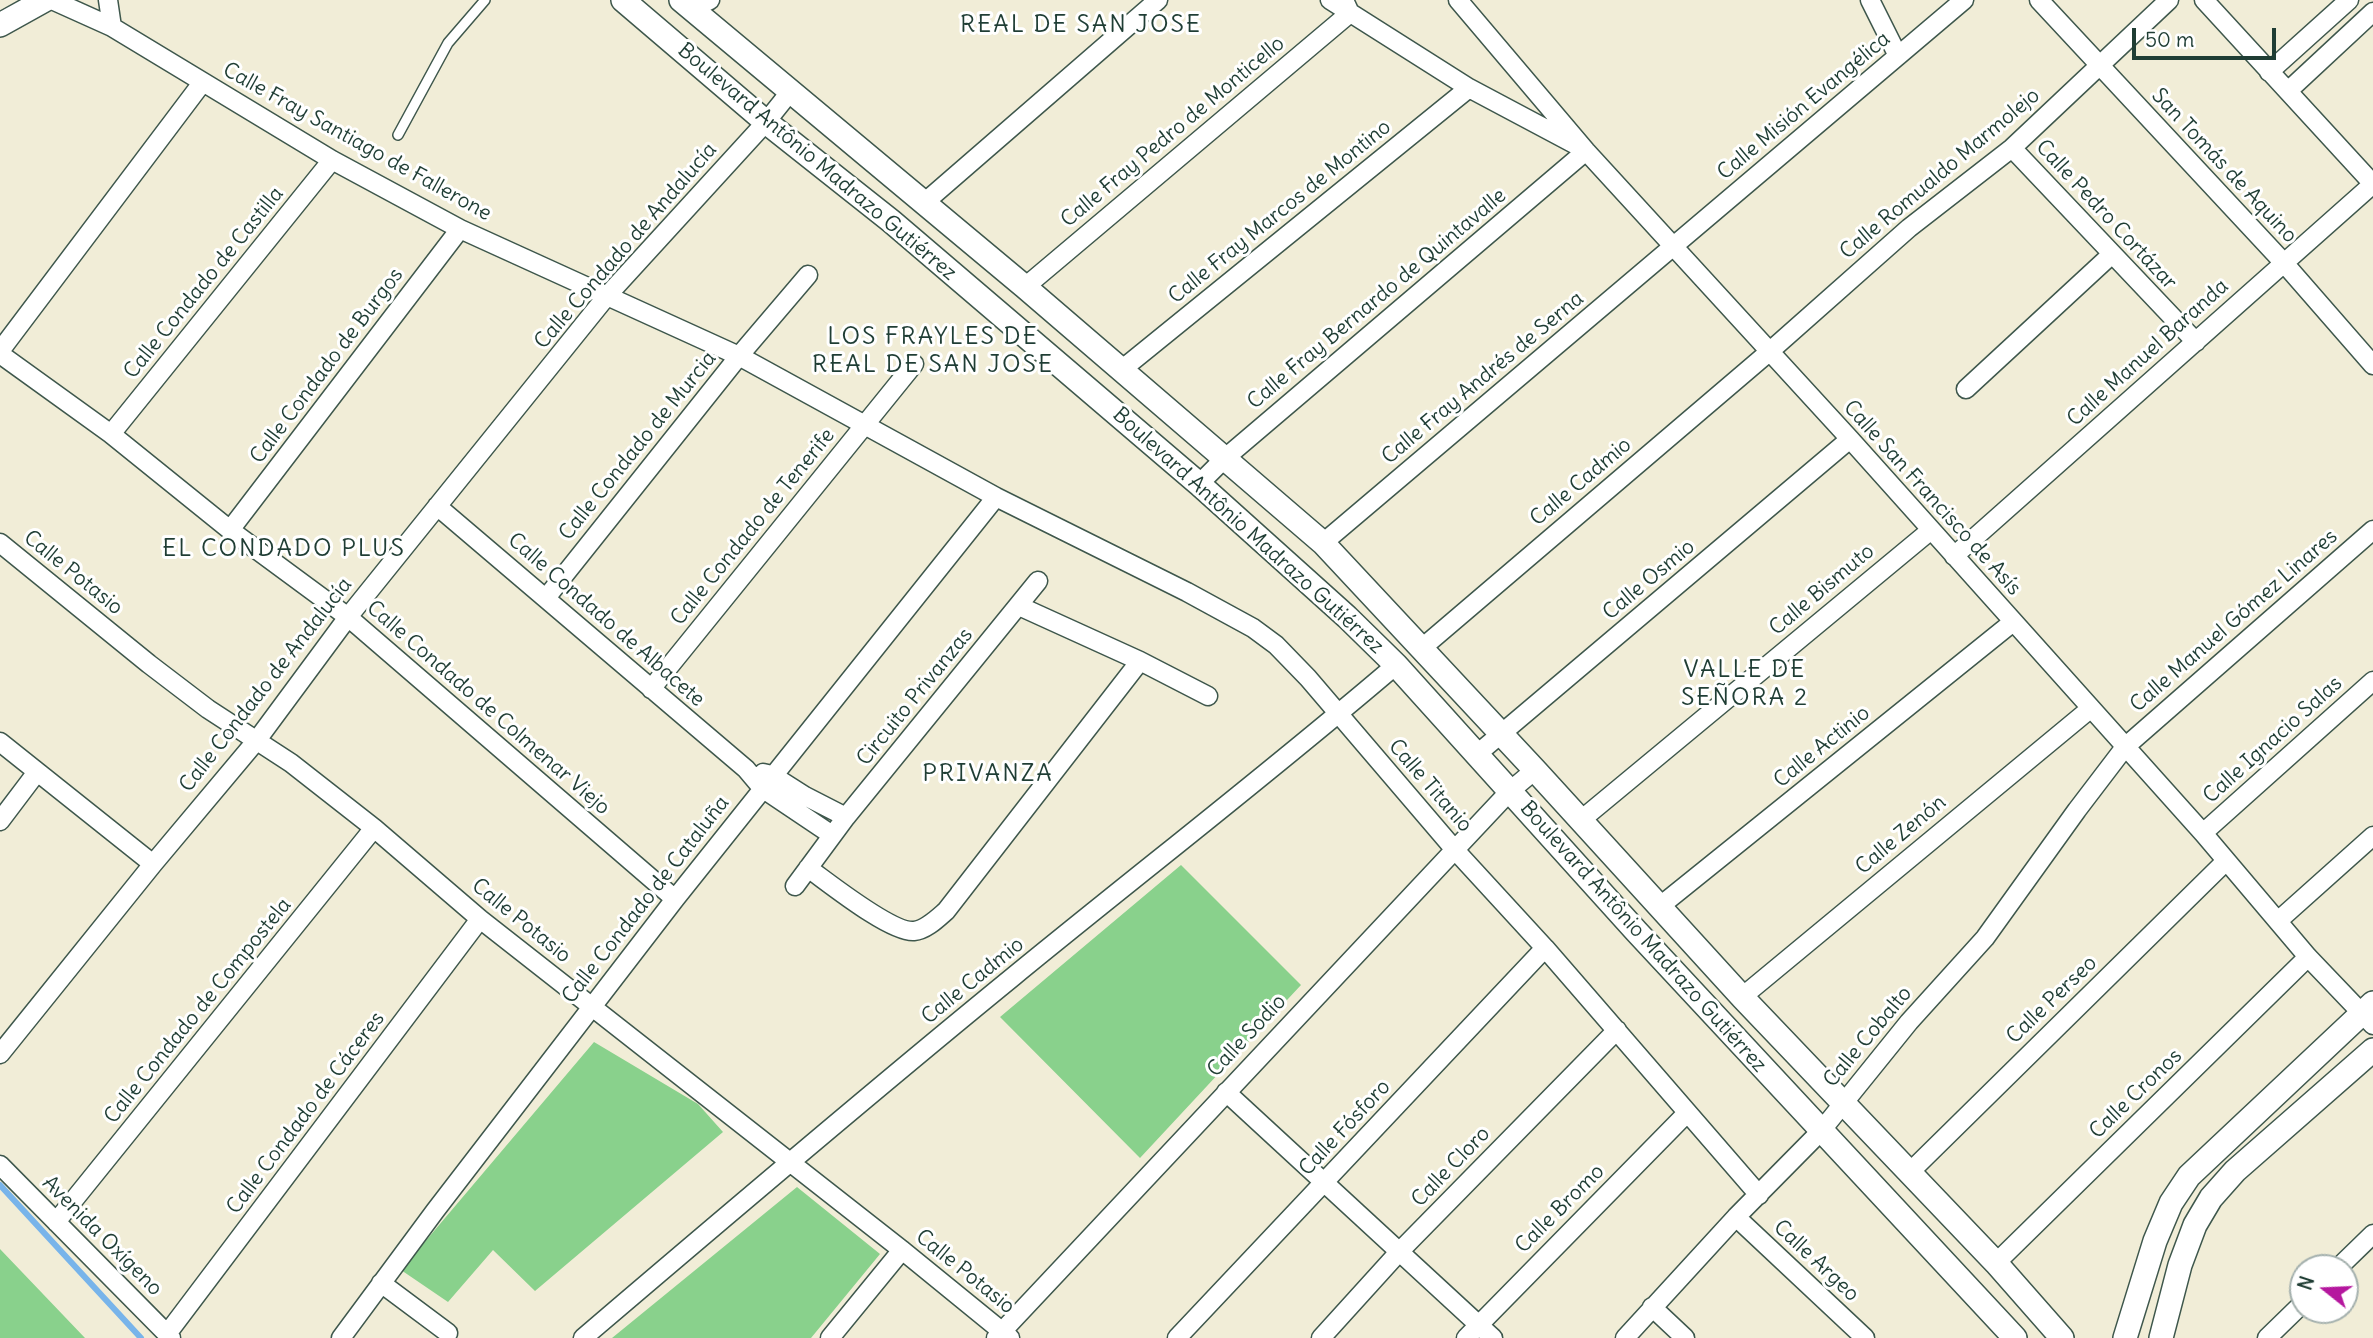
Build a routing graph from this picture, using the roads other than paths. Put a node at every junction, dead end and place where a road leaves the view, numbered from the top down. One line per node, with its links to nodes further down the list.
1 (45, 0): 18 (street)
2 (52, 0): 19 (street, Calle Fray Santiago de Fallerone)
3 (108, 0): 19 (street)
4 (485, 0): 28 (lane)
5 (623, 0): 27 (street, Boulevard Antônio Madrazo Gutiérrez)
6 (1158, 0): 33 (street)
7 (1330, 0): 16 (street)
8 (1458, 0): 30 (street, Calle San Francisco de Asís)
9 (1870, 0): 20 (street)
10 (1964, 0): 20 (street, Calle Misión Evangélica)
11 (2039, 0): 21 (street, San Tomás de Aquino)
12 (2169, 0): 21 (street, Calle Romualdo Marmolejo)
13 (2204, 0): 22 (street)
14 (2348, 0): 22 (street)
15 (694, 3): 26 (street, Boulevard Antônio Madrazo Gutiérrez)
16 (1347, 6): 24 (street); 39 (street, Calle Fray Pedro de Monticello)
17 (2373, 12): 25 (street)
18 (0, 25)
19 (112, 27): 23 (street, Calle Fray Santiago de Fallerone)
20 (1898, 56): 35 (street, Calle Misión Evangélica)
21 (2098, 65): 29 (street, Calle Romualdo Marmolejo); 37 (street, San Tomás de Aquino)
22 (2269, 72): 25 (street)
23 (202, 83): 31 (street, Calle Fray Santiago de Fallerone); 43 (street)
24 (1469, 88): 30 (street); 47 (street, Calle Fray Marcos de Montino)
25 (2288, 91): 32 (street)
26 (790, 92): 27 (street, Calle Condado de Andalucía); 33 (street, Boulevard Antônio Madrazo Gutiérrez)
27 (766, 122): 40 (street, Calle Condado de Andalucía); 53 (street, Boulevard Antônio Madrazo Gutiérrez)
28 (398, 135)
29 (2012, 148): 36 (street, Calle Pedro Cortázar); 42 (street, Calle Romualdo Marmolejo)
30 (1586, 151): 35 (street, Calle San Francisco de Asís); 52 (street, Calle Fray Bernardo de Quintavalle)
31 (332, 160): 34 (street, Calle Fray Santiago de Fallerone); 50 (street, Calle Condado de Castilla)
32 (2373, 184): 37 (street, Calle Manuel Baranda)
33 (924, 203): 39 (street, Boulevard Antônio Madrazo Gutiérrez)
34 (460, 229): 40 (street, Calle Fray Santiago de Fallerone); 56 (street, Calle Condado de Burgos)
35 (1673, 247): 42 (street, Calle San Francisco de Asís); 60 (street, Calle Fray Andrés de Serna)
36 (2111, 255): 41 (street, Calle Pedro Cortázar); 48 (street)
37 (2284, 263): 41 (street, Calle Manuel Baranda); 45 (street, San Tomás de Aquino)
38 (808, 275): 44 (street, Calle Condado de Murcia)
39 (1026, 287): 47 (street, Boulevard Antônio Madrazo Gutiérrez)
40 (606, 296): 44 (street, Calle Fray Santiago de Fallerone); 55 (street, Calle Condado de Andalucía)
41 (2196, 342): 61 (street, Calle Manuel Baranda)
42 (1769, 352): 51 (street, Calle San Francisco de Asís); 67 (street, Calle Cadmio)
43 (0, 353): 50 (street, Calle Condado de Colmenar Viejo)
44 (739, 356): 49 (street, Calle Fray Santiago de Fallerone); 63 (street, Calle Condado de Murcia)
45 (2371, 358)
46 (914, 364): 49 (street, Calle Condado de Tenerife)
47 (1120, 370): 52 (street, Boulevard Antônio Madrazo Gutiérrez)
48 (1966, 389)
49 (864, 427): 54 (street, Calle Fray Santiago de Fallerone); 71 (street, Calle Condado de Tenerife)
50 (111, 434): 56 (street, Calle Condado de Colmenar Viejo)
51 (1850, 439): 57 (street, Calle San Francisco de Asís); 75 (street, Calle Osmio)
52 (1224, 459): 53 (street, Calle Fray Bernardo de Quintavalle); 60 (street, Boulevard Antônio Madrazo Gutiérrez)
53 (1199, 484): 69 (street, Boulevard Antônio Madrazo Gutiérrez)
54 (996, 498): 74 (street, Calle Titanio); 82 (street, Calle Condado de Cataluña)
55 (437, 506): 63 (street, Calle Condado de Albacete); 65 (street, Calle Condado de Andalucía)
56 (230, 530): 65 (street, Calle Condado de Colmenar Viejo)
57 (1931, 530): 61 (street, Calle San Francisco de Asís); 85 (street, Calle Bismuto)
58 (2373, 530): 78 (street, Calle Manuel Gómez Linares)
59 (0, 543): 76 (street, Calle Potasio)
60 (1323, 543): 67 (street, Boulevard Antônio Madrazo Gutiérrez)
61 (1954, 555): 66 (street, Calle San Francisco de Asís)
62 (1038, 581): 64 (street, Circuito Privanzas)
63 (546, 598): 71 (street, Calle Condado de Albacete)
64 (1019, 606): 68 (street); 84 (street, Circuito Privanzas)
65 (348, 617): 76 (street, Calle Condado de Andalucía); 96 (street, Calle Condado de Colmenar Viejo)
66 (2013, 622): 73 (street, Calle San Francisco de Asís); 97 (street, Calle Actinio)
67 (1422, 648): 75 (street, Boulevard Antônio Madrazo Gutiérrez)
68 (1140, 661): 72 (street); 94 (street)
69 (1396, 665): 74 (street, Calle Cadmio); 79 (street, Boulevard Antônio Madrazo Gutiérrez)
70 (2373, 681): 88 (street, Calle Ignacio Salas)
71 (651, 690): 82 (street, Calle Condado de Albacete)
72 (1208, 696)
73 (2090, 709): 78 (street, Calle San Francisco de Asís); 102 (street, Calle Zenón)
74 (1339, 714): 91 (street, Calle Titanio); 112 (street, Calle Cadmio)
75 (1501, 735): 79 (street, Calle Osmio); 80 (street, Boulevard Antônio Madrazo Gutiérrez)
76 (257, 740): 87 (street, Calle Potasio); 93 (street, Calle Condado de Andalucía)
77 (0, 742): 81 (street)
78 (2125, 747): 88 (street, Calle San Francisco de Asís); 109 (street, Calle Cobalto)
79 (1476, 755): 83 (street, Boulevard Antônio Madrazo Gutiérrez)
80 (1535, 770): 83 (street, Calle Sodio); 85 (street, Boulevard Antônio Madrazo Gutiérrez)
81 (37, 772): 86 (street); 93 (street)
82 (767, 781): 84 (street); 89 (street); 96 (street, Calle Condado de Cataluña)
83 (1510, 791): 91 (street, Calle Sodio); 111 (street, Boulevard Antônio Madrazo Gutiérrez)
84 (846, 817): 89 (street, Circuito Privanzas)
85 (1581, 820): 97 (street, Boulevard Antônio Madrazo Gutiérrez)
86 (0, 821)
87 (374, 828): 98 (street, Calle Potasio); 118 (street, Calle Condado de Compostela)
88 (2203, 833): 92 (street, Calle San Francisco de Asís)
89 (832, 835): 94 (street, Circuito Privanzas)
90 (2373, 836): 99 (street)
91 (1455, 850): 100 (street, Calle Titanio); 108 (street, Calle Sodio)
92 (2227, 861): 99 (street, Calle San Francisco de Asís); 114 (street, Calle Perseo)
93 (152, 864): 107 (street, Calle Condado de Andalucía)
94 (808, 868): 95 (street, Circuito Privanzas)
95 (795, 886)
96 (675, 899): 103 (street, Calle Condado de Cataluña)
97 (1660, 907): 102 (street, Boulevard Antônio Madrazo Gutiérrez)
98 (480, 919): 103 (street, Calle Potasio); 129 (street, Calle Condado de Cáceres)
99 (2279, 920): 101 (street, Calle San Francisco de Asís)
100 (1545, 948): 105 (street, Calle Titanio); 115 (street, Calle Fósforo)
101 (2308, 957): 104 (street, Calle San Francisco de Asís); 123 (street, Calle Cronos)
102 (1742, 997): 109 (street, Boulevard Antônio Madrazo Gutiérrez)
103 (592, 1008): 112 (street, Calle Potasio); 124 (street, Calle Condado de Cataluña)
104 (2369, 1014): 143 (street)
105 (1617, 1030): 110 (street, Calle Titanio); 121 (street, Calle Cloro)
106 (2373, 1050): 144 (street)
107 (0, 1054)
108 (1226, 1092): 115 (street); 130 (street, Calle Sodio)
109 (1842, 1103): 111 (street, Calle Cobalto); 114 (street, Boulevard Antônio Madrazo Gutiérrez)
110 (1687, 1113): 116 (street, Calle Titanio); 127 (street, Calle Bromo)
111 (1821, 1131): 116 (street, Calle Cobalto); 141 (street, Boulevard Antônio Madrazo Gutiérrez)
112 (789, 1162): 120 (street, Calle Potasio); 132 (street, Calle Cadmio)
113 (0, 1165): 118 (street, Avenida Oxígeno)
114 (1910, 1172): 123 (street, Boulevard Antônio Madrazo Gutiérrez)
115 (1325, 1183): 121 (street); 134 (street, Calle Fósforo)
116 (1759, 1195): 117 (street, Calle Cobalto)
117 (1736, 1217): 125 (street, Calle Cobalto); 140 (street, Calle Argeo)
118 (56, 1223): 129 (street, Avenida Oxígeno)
119 (2373, 1234): 122 (street)
120 (902, 1250): 130 (street, Calle Potasio); 133 (street)
121 (1399, 1252): 127 (street); 135 (street, Calle Cloro)
122 (2352, 1254)
123 (1996, 1263): 142 (street, Boulevard Antônio Madrazo Gutiérrez)
124 (381, 1283): 128 (street); 131 (street, Calle Condado de Cataluña)
125 (1653, 1307): 138 (street, Calle Cobalto); 139 (street)
126 (2289, 1317): 145 (street)
127 (1478, 1324): 136 (street, Calle Bromo); 137 (street)
128 (448, 1333)
129 (169, 1336)
130 (1003, 1336)
131 (341, 1338)
132 (583, 1338)
133 (830, 1338)
134 (1177, 1338)
135 (1321, 1338)
136 (1466, 1338)
137 (1493, 1338)
138 (1625, 1338)
139 (1685, 1338)
140 (1865, 1338)
141 (2015, 1338)
142 (2062, 1338)
143 (2125, 1338)
144 (2161, 1338)
145 (2267, 1338)

